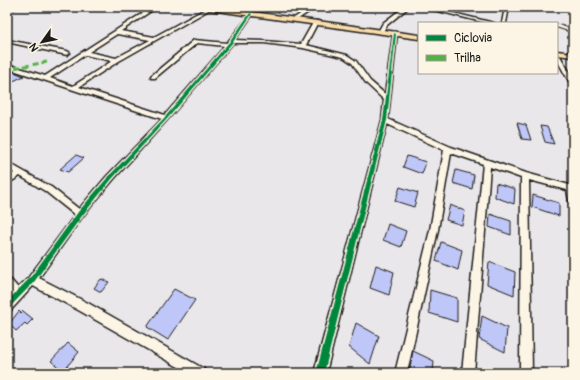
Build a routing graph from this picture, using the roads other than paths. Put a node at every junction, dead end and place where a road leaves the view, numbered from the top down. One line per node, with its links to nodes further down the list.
1 (14, 7): 9 (street)
2 (156, 7): 17 (street)
3 (202, 7): 8 (main road)
4 (314, 7): 11 (street)
5 (407, 7): 18 (street)
6 (424, 7): 13 (street)
7 (507, 7): 14 (street)
8 (211, 8): 10 (main road); 21 (street)
9 (7, 9)
10 (251, 14): 11 (main road); 23 (street)
11 (292, 20): 12 (main road)
12 (316, 22): 18 (main road); 24 (street)
13 (488, 22)
14 (504, 22)
15 (558, 26): 16 (lane)
16 (573, 31)
17 (116, 32): 21 (street); 26 (street)
18 (380, 32): 19 (main road)
19 (395, 34): 20 (main road); 36 (street)
20 (418, 37)
21 (154, 39): 30 (street)
22 (7, 41): 25 (street)
23 (230, 43): 24 (street); 32 (street); 37 (street)
24 (303, 46): 36 (street)
25 (67, 53)
26 (84, 53): 30 (street); 33 (street)
27 (573, 55): 28 (main road)
28 (558, 56): 29 (main road); 34 (street)
29 (573, 59)
30 (117, 60): 35 (street)
31 (7, 66): 33 (street)
32 (153, 77)
33 (46, 78): 35 (street)
34 (573, 84)
35 (74, 88): 37 (street)
36 (388, 100): 38 (street)
37 (166, 118): 47 (street)
38 (385, 120): 39 (street); 53 (street)
39 (448, 149): 40 (street); 54 (street)
40 (487, 162): 43 (street); 55 (street)
41 (7, 165): 42 (street)
42 (19, 173): 44 (street); 47 (street)
43 (525, 176): 45 (street); 56 (street)
44 (7, 181)
45 (572, 189): 46 (street)
46 (573, 204)
47 (80, 214): 48 (street)
48 (32, 280): 50 (street); 52 (street)
49 (7, 283): 50 (street)
50 (17, 295): 51 (street)
51 (7, 306)
52 (200, 373)
53 (320, 373)
54 (401, 373)
55 (468, 373)
56 (526, 373)

